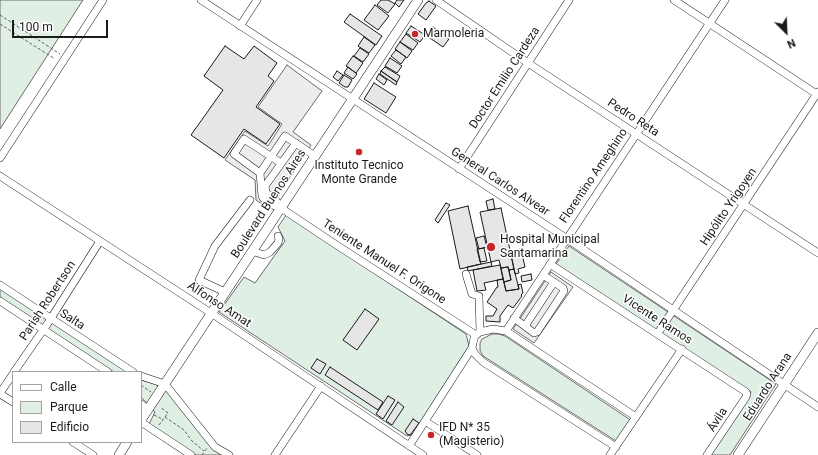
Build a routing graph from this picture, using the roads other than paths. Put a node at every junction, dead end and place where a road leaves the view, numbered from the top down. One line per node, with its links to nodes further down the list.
1 (103, 0): 18 (street)
2 (201, 0): 10 (street, General Carlos Alvear)
3 (257, 0): 10 (street)
4 (418, 0): 13 (main road, Boulevard Buenos Aires)
5 (436, 0): 11 (street, Pedro Reta)
6 (569, 0): 11 (street, Doctor Emilio Cardeza)
7 (674, 0): 9 (street)
8 (725, 0): 9 (street, Florentino Ameghino)
9 (709, 23): 12 (street); 14 (street, Florentino Ameghino)
10 (240, 26): 13 (street, General Carlos Alvear)
11 (528, 63): 14 (street, Pedro Reta); 20 (street, Doctor Emilio Cardeza)
12 (818, 94): 24 (street, Hipólito Yrigoyen)
13 (354, 99): 17 (main road, Boulevard Buenos Aires); 20 (street, General Carlos Alvear)
14 (636, 134): 24 (street, Pedro Reta); 27 (street, Florentino Ameghino)
15 (296, 143): 16 (street); 17 (street); 19 (street)
16 (271, 156): 19 (street); 21 (street); 21 (street)
17 (315, 156): 25 (main road, Boulevard Buenos Aires)
18 (0, 158)
19 (281, 163): 25 (street)
20 (459, 169): 27 (street, General Carlos Alvear)
21 (260, 173): 25 (street)
22 (0, 176): 28 (street, Alfonso Amat)
23 (250, 200): 36 (street)
24 (744, 204): 30 (street, Pedro Reta); 38 (street, Hipólito Yrigoyen)
25 (281, 208): 29 (main road, Boulevard Buenos Aires); 45 (street, Teniente Manuel F. Origone)
26 (278, 236): 29 (street)
27 (566, 238): 31 (street, Florentino Ameghino); 38 (street, General Carlos Alvear)
28 (100, 241): 39 (street, Alfonso Amat); 41 (street, Parish Robertson)
29 (252, 252): 36 (main road, Boulevard Buenos Aires)
30 (818, 253)
31 (550, 264): 33 (street, Florentino Ameghino); 46 (street, Vicente Ramos)
32 (466, 274): 45 (street)
33 (543, 275): 34 (street); 40 (street, Florentino Ameghino)
34 (554, 282): 42 (street); 42 (street)
35 (0, 285): 41 (street, Salta)
36 (225, 292): 39 (main road, Boulevard Buenos Aires)
37 (0, 301): 43 (street, Salta)
38 (673, 310): 46 (street, Hipólito Yrigoyen); 56 (street, General Carlos Alvear)
39 (211, 313): 55 (main road, Boulevard Buenos Aires); 57 (street, Alfonso Amat)
40 (514, 318): 42 (street); 44 (street, Florentino Ameghino)
41 (50, 319): 43 (street, Parish Robertson); 52 (street, Salta)
42 (525, 326)
43 (44, 329): 50 (street, Parish Robertson); 51 (street, Salta)
44 (506, 331): 45 (street); 63 (street)
45 (478, 333): 48 (street)
46 (658, 333): 49 (street, Vicente Ramos)
47 (818, 333): 56 (main road, Eduardo Arana)
48 (472, 348): 64 (street); 69 (street)
49 (682, 349): 59 (street, Vicente Ramos); 63 (street)
50 (15, 371)
51 (107, 371)
52 (132, 371)
53 (12, 376): 58 (street, Parish Robertson)
54 (142, 376): 55 (street)
55 (165, 384): 61 (main road, Boulevard Buenos Aires); 73 (street)
56 (784, 385): 62 (street, General Carlos Alvear); 79 (main road, Eduardo Arana)
57 (321, 386): 68 (street, Alfonso Amat); 74 (street)
58 (0, 393): 60 (street)
59 (746, 397): 78 (street, Ávila)
60 (12, 401)
61 (144, 407)
62 (818, 407)
63 (636, 417): 69 (street)
64 (425, 421): 68 (street); 76 (street)
65 (142, 422): 72 (street)
66 (75, 443): 70 (street)
67 (126, 443): 71 (main road)
68 (409, 446): 75 (street, Alfonso Amat)
69 (616, 447): 77 (street)
70 (93, 455)
71 (119, 455)
72 (191, 455)
73 (229, 455)
74 (276, 455)
75 (423, 455)
76 (477, 455)
77 (610, 455)
78 (708, 455)
79 (738, 455)

